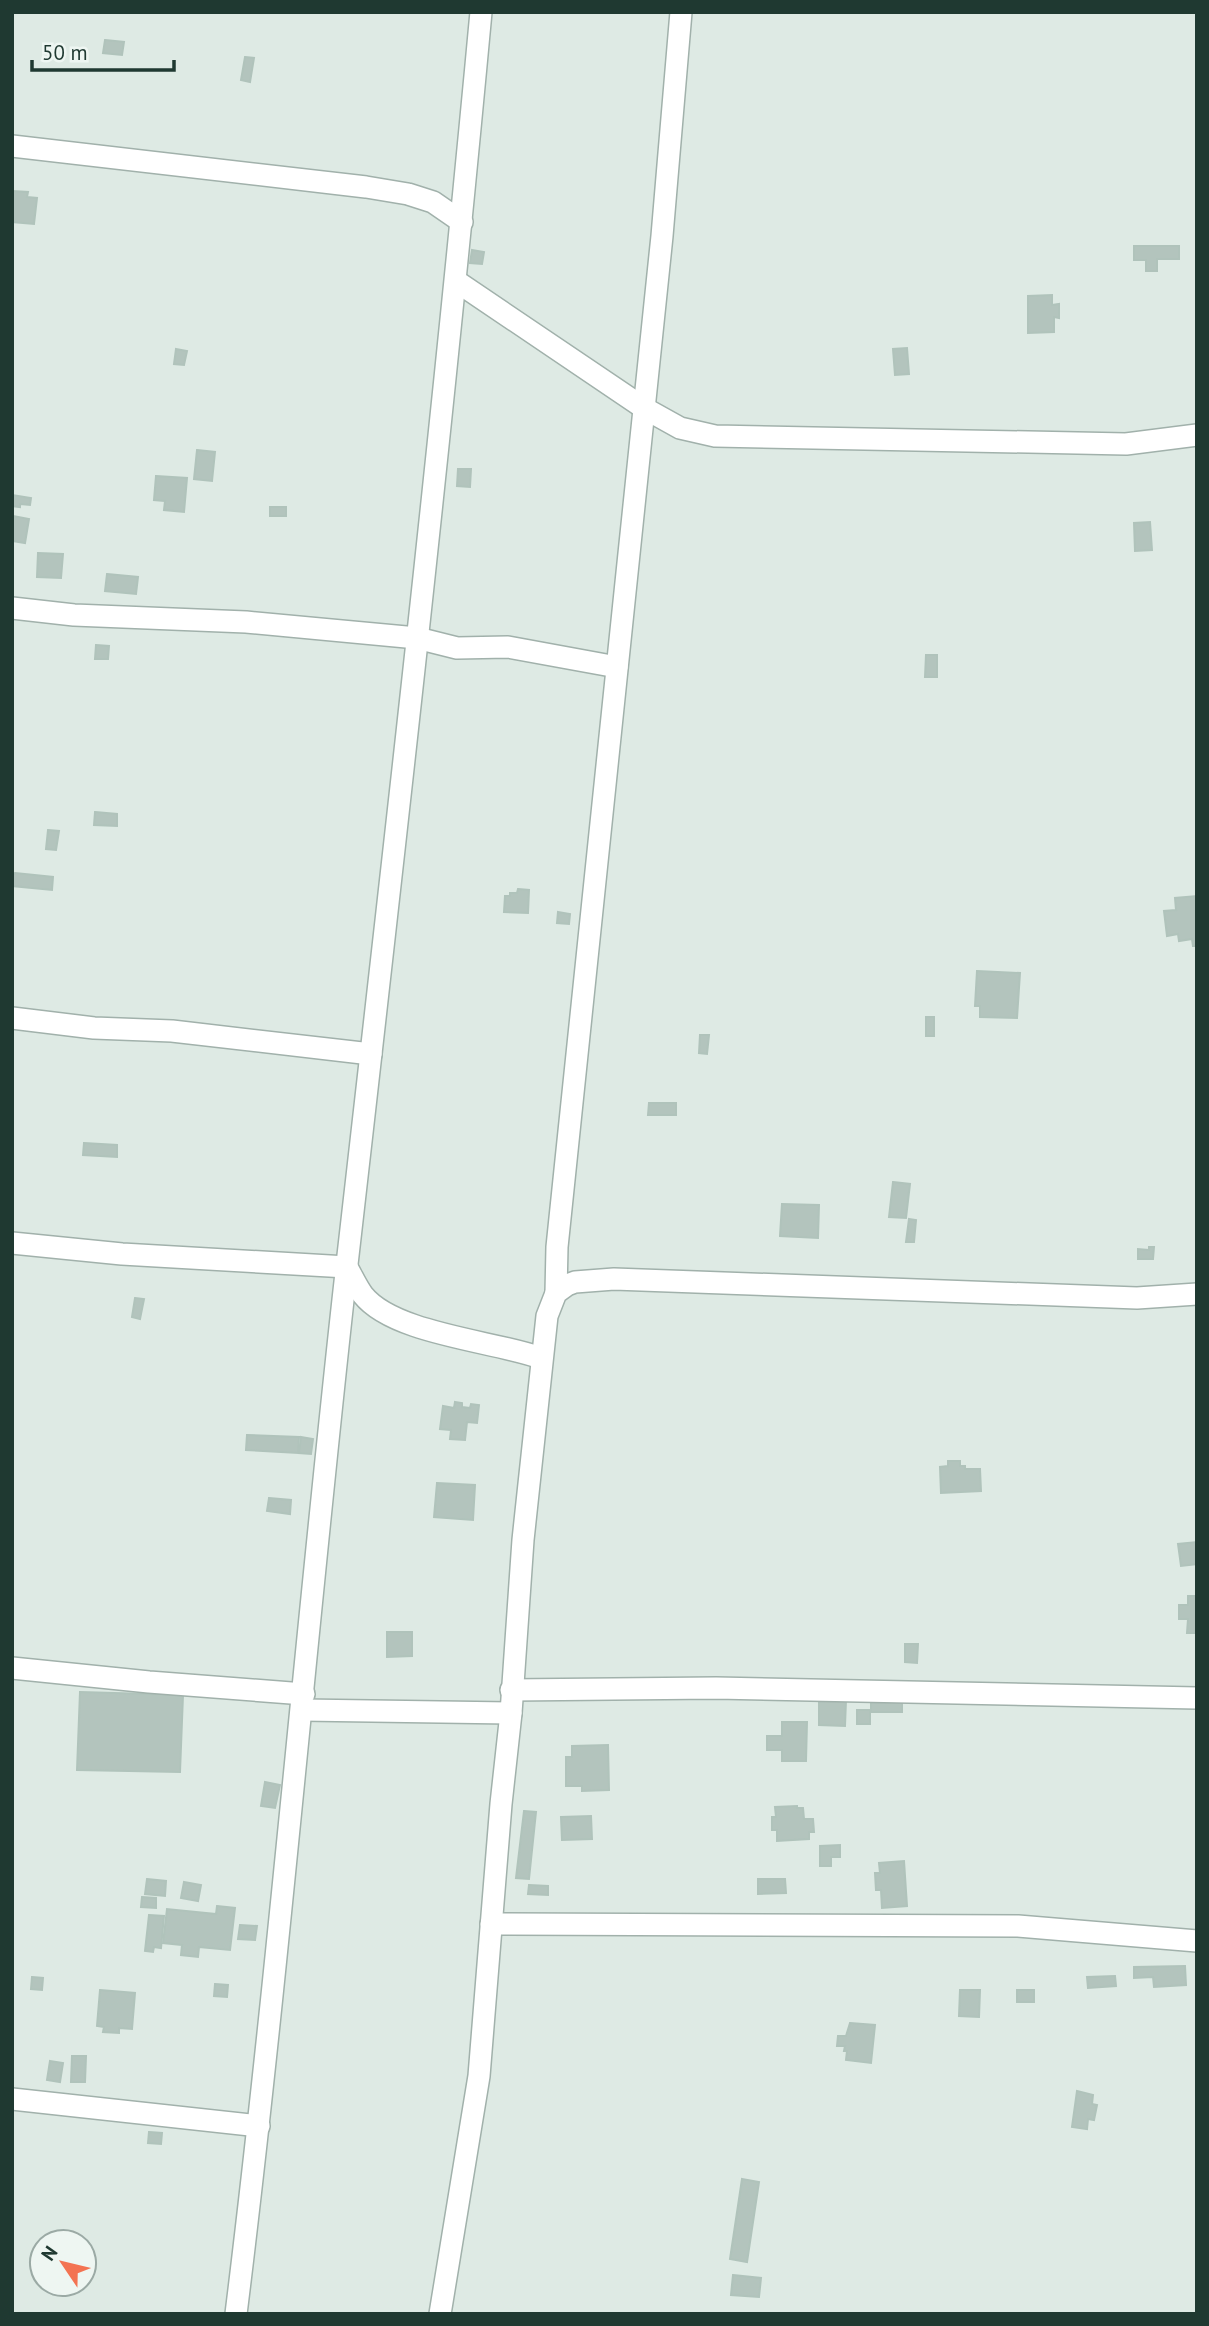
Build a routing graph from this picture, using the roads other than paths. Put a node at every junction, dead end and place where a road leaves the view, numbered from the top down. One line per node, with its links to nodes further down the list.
1 (481, 12): 4 (street)
2 (681, 12): 6 (street)
3 (12, 146): 4 (street)
4 (462, 222): 5 (street)
5 (456, 281): 6 (street); 9 (street)
6 (645, 408): 7 (street); 10 (street)
7 (1197, 435)
8 (12, 608): 9 (street)
9 (417, 638): 10 (street); 12 (street)
10 (617, 667): 15 (street)
11 (12, 1018): 12 (street)
12 (371, 1054): 14 (street)
13 (12, 1243): 14 (street)
14 (347, 1267): 17 (street); 21 (street)
15 (556, 1293): 16 (street); 17 (street)
16 (1197, 1294)
17 (541, 1358): 19 (street)
18 (12, 1668): 21 (street)
19 (511, 1690): 20 (street); 22 (street)
20 (1197, 1698)
21 (303, 1702): 22 (street); 26 (street)
22 (511, 1713): 23 (street)
23 (491, 1924): 24 (street); 28 (street)
24 (1197, 1941)
25 (12, 2099): 26 (street)
26 (260, 2126): 27 (street)
27 (236, 2314)
28 (440, 2314)

